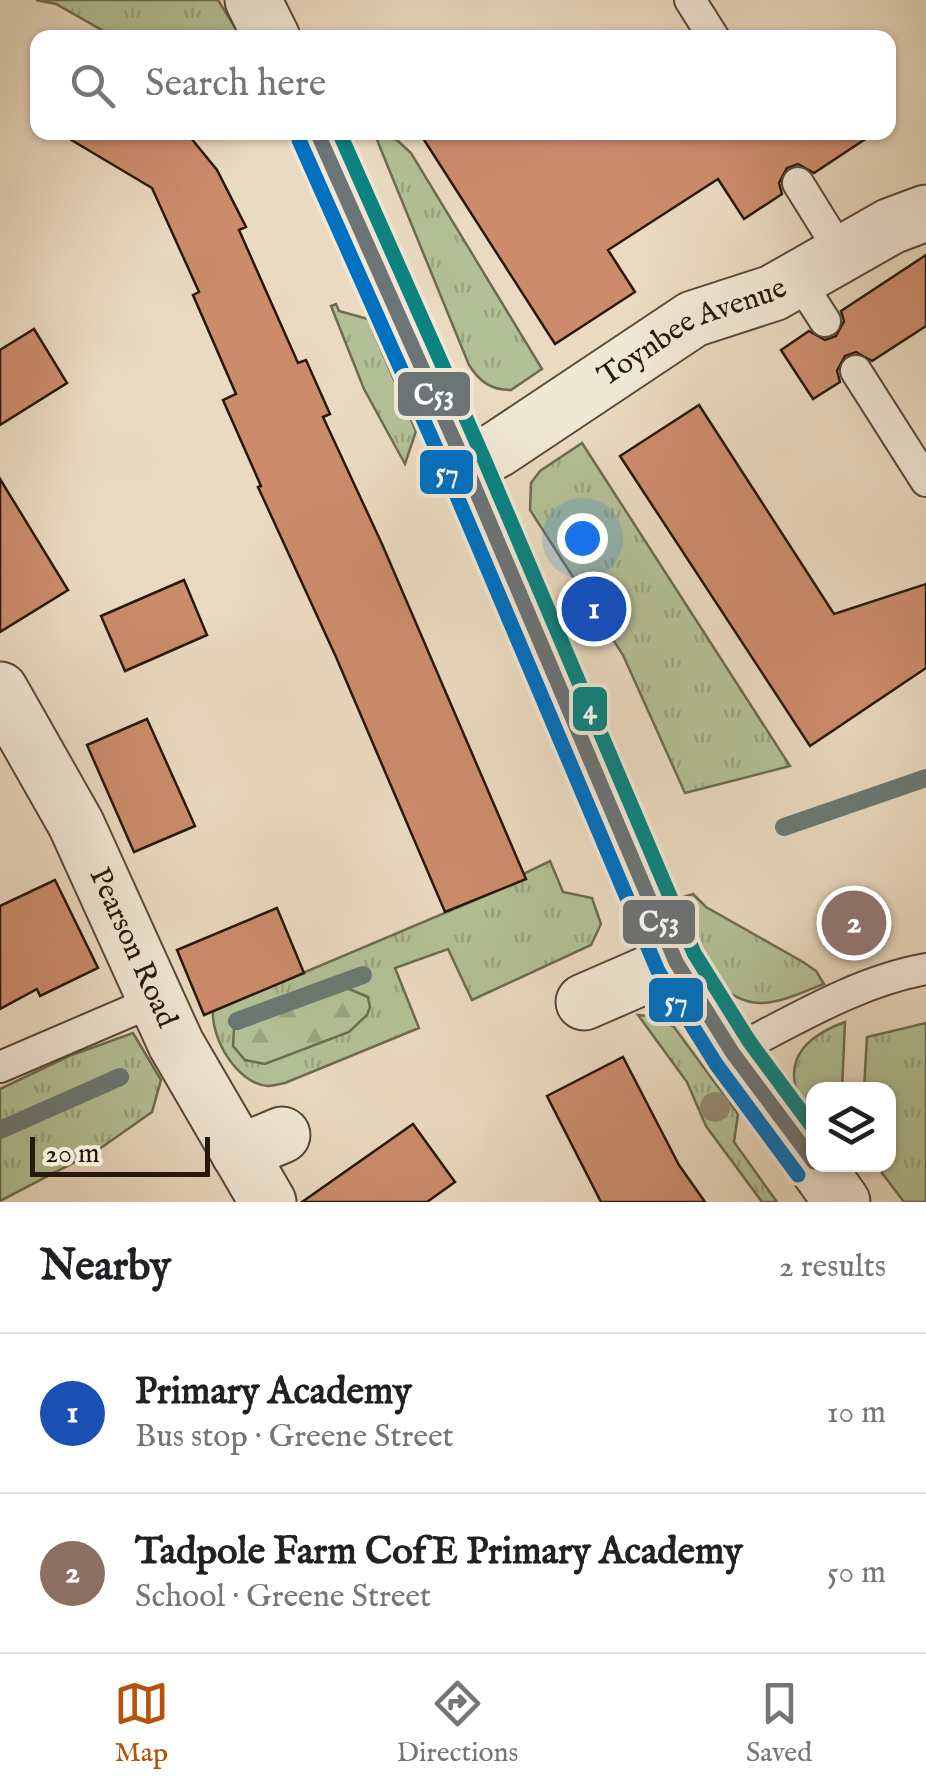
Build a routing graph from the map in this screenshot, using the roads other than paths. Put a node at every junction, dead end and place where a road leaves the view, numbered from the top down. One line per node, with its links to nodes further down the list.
1 (253, 0): 3 (street)
2 (690, 0): 4 (lane)
3 (268, 30)
4 (709, 30)
5 (321, 140): 10 (street)
6 (798, 183): 8 (lane)
7 (926, 213): 8 (street, Toynbee Avenue)
8 (822, 285): 10 (street, Toynbee Avenue)
9 (856, 372): 11 (lane)
10 (466, 467): 13 (street)
11 (926, 481)
12 (0, 690): 15 (street, Pearson Road)
13 (676, 962): 16 (street); 17 (street)
14 (926, 969): 17 (lane)
15 (154, 1002): 18 (lane); 21 (street, Pearson Road)
16 (584, 1002)
17 (732, 1052): 19 (street)
18 (0, 1067)
19 (806, 1153)
20 (820, 1172): 22 (street)
21 (268, 1202)
22 (842, 1202)

